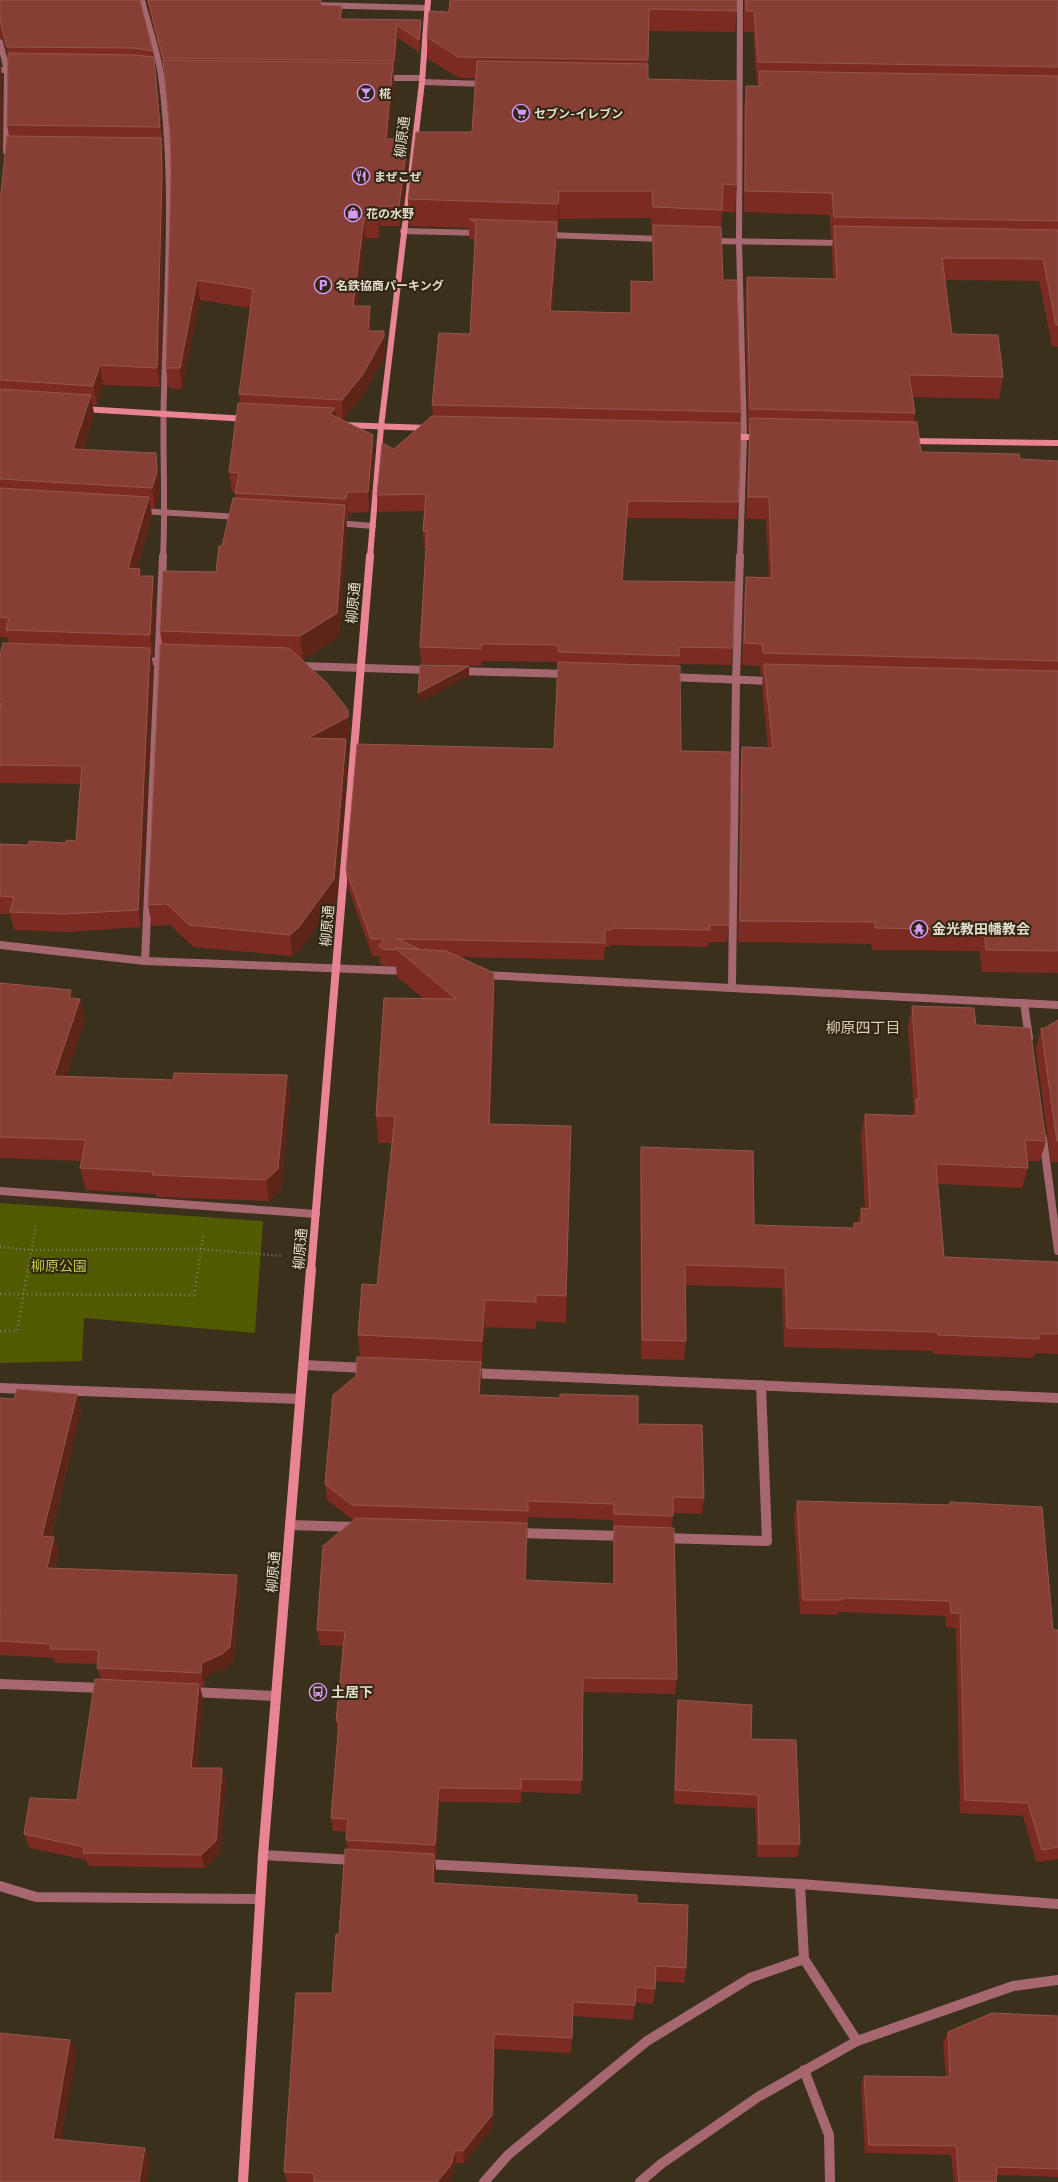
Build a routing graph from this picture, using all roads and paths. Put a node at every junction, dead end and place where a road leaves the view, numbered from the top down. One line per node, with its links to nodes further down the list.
1 (428, 0): 6 (street, 柳原通)
2 (740, 0): 17 (street)
3 (143, 1): 4 (street); 11 (street)
4 (151, 2)
5 (309, 5): 6 (street)
6 (427, 8): 14 (street, 柳原通)
7 (0, 42): 9 (street)
8 (0, 70): 9 (street)
9 (8, 70): 10 (street); 19 (street)
10 (23, 70)
11 (158, 75): 12 (street); 22 (street)
12 (169, 75)
13 (374, 78): 14 (street)
14 (422, 80): 15 (street); 24 (street, 柳原通)
15 (494, 84)
16 (733, 88): 17 (street)
17 (741, 89): 18 (street); 29 (street)
18 (749, 89)
19 (3, 151): 20 (street); 23 (street)
20 (14, 151)
21 (160, 153): 22 (street)
22 (168, 153): 32 (street)
23 (5, 158)
24 (403, 231): 25 (street); 35 (street, 柳原通)
25 (489, 234)
26 (544, 235): 27 (street)
27 (669, 240)
28 (700, 240): 29 (street)
29 (739, 242): 30 (street); 38 (street)
30 (851, 244)
31 (78, 409): 32 (street)
32 (163, 414): 33 (street); 43 (street)
33 (256, 420)
34 (334, 424): 35 (street)
35 (381, 427): 36 (street); 46 (street, 柳原通)
36 (436, 428)
37 (720, 436): 38 (street)
38 (744, 437): 39 (street); 56 (street)
39 (767, 438)
40 (901, 440): 41 (street)
41 (1058, 444)
42 (134, 511): 43 (street)
43 (165, 513): 44 (street); 48 (street)
44 (250, 518)
45 (327, 523): 46 (street)
46 (373, 526): 51 (street, 柳原通)
47 (133, 660): 48 (street)
48 (157, 661): 49 (street); 59 (street)
49 (180, 662)
50 (290, 665): 51 (street)
51 (361, 668): 52 (street); 60 (street, 柳原通)
52 (441, 670)
53 (449, 670): 54 (street)
54 (577, 674)
55 (664, 677): 56 (street)
56 (736, 680): 57 (street); 63 (street)
57 (783, 681)
58 (0, 945): 59 (street)
59 (145, 961): 60 (street)
60 (336, 968): 61 (street); 70 (street, 柳原通)
61 (415, 972)
62 (478, 974): 63 (street)
63 (732, 986): 64 (street)
64 (1024, 1003): 65 (street); 66 (street)
65 (1058, 1005)
66 (1030, 1050)
67 (1041, 1127): 74 (street)
68 (0, 1191): 69 (street)
69 (206, 1207): 70 (street); 73 (path)
70 (316, 1214): 75 (street, 柳原通)
71 (0, 1247): 72 (path)
72 (31, 1250): 73 (path); 77 (path)
73 (201, 1250): 75 (path); 76 (path)
74 (1058, 1251)
75 (312, 1258): 78 (street, 柳原通)
76 (0, 1294)
77 (0, 1331)
78 (303, 1365): 79 (street); 84 (street, 柳原通)
79 (374, 1368)
80 (461, 1372): 81 (street)
81 (761, 1385): 83 (street); 89 (street)
82 (0, 1388): 84 (street)
83 (1058, 1398)
84 (300, 1399): 85 (street, 柳原通)
85 (290, 1525): 86 (street); 93 (street, 柳原通)
86 (369, 1528)
87 (504, 1532): 88 (street)
88 (632, 1537)
89 (655, 1538)
90 (0, 1684): 91 (street)
91 (110, 1689)
92 (181, 1692): 93 (street)
93 (276, 1696): 94 (street, 柳原通)
94 (263, 1855): 95 (street); 99 (street, 柳原通)
95 (366, 1861)
96 (413, 1863): 97 (street)
97 (800, 1884): 100 (street); 101 (street)
98 (0, 1886): 99 (street)
99 (260, 1899): 105 (street, 柳原通)
100 (1058, 1904)
101 (804, 1959): 103 (street); 106 (street)
102 (1058, 1980): 103 (street)
103 (857, 2041): 104 (street)
104 (804, 2070): 107 (street); 108 (street)
105 (243, 2182)
106 (484, 2182)
107 (640, 2182)
108 (830, 2182)

